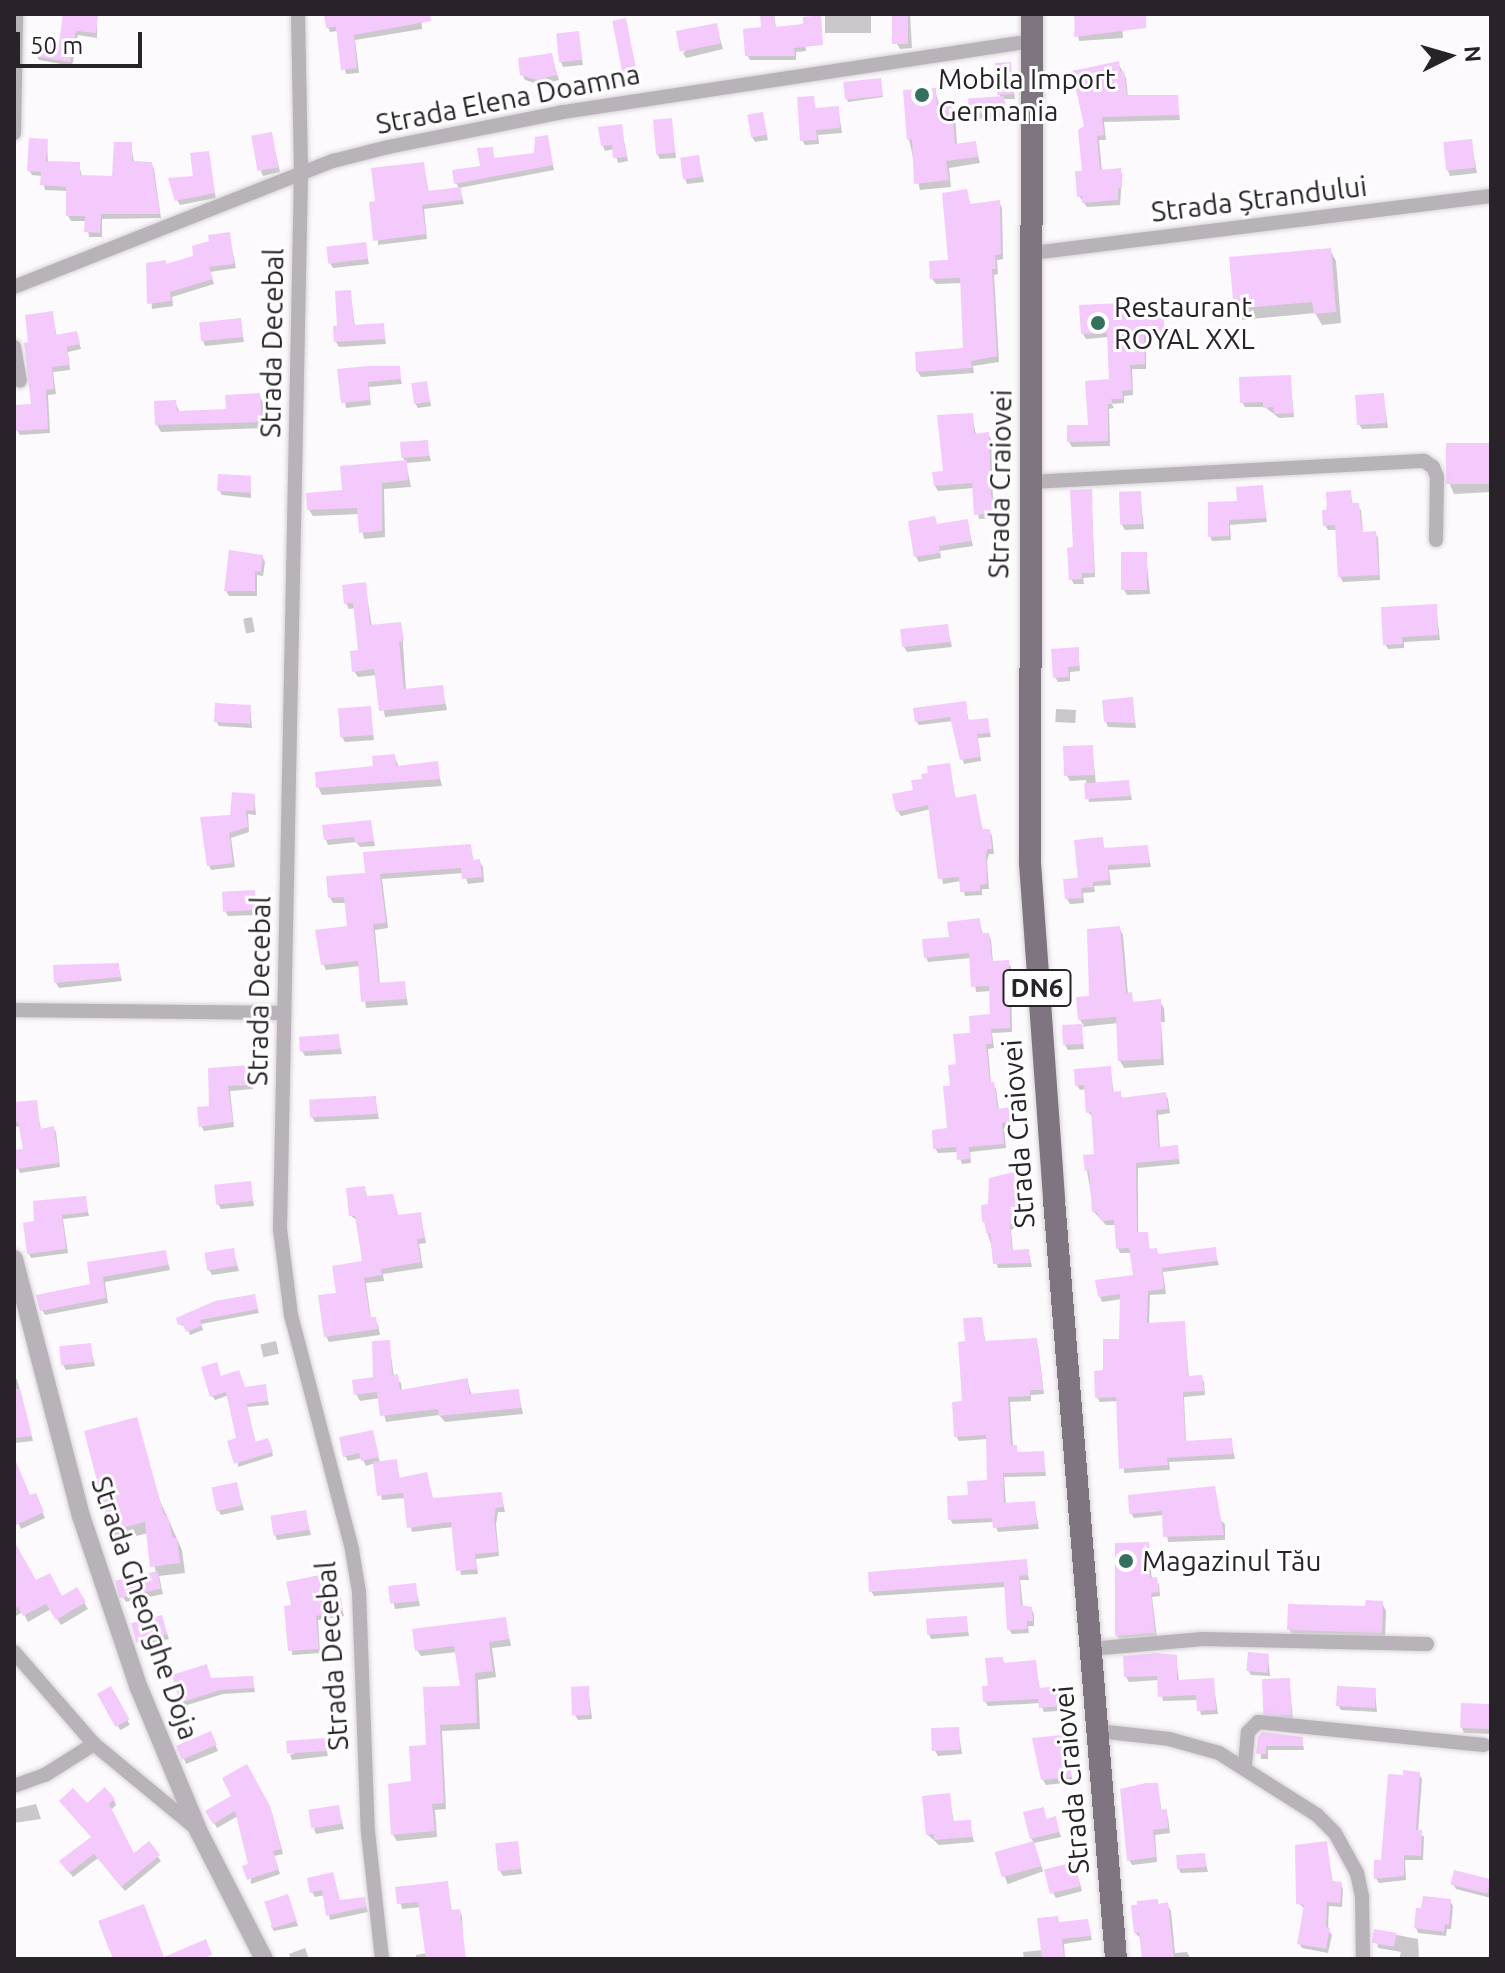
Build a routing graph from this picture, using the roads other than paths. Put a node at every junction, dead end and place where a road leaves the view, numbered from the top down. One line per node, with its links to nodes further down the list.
1 (16, 14): 5 (street)
2 (298, 14): 6 (street, Strada Decebal)
3 (1032, 14): 4 (main road, Strada Craiovei / DN6)
4 (1033, 41): 6 (street, Strada Elena Doamna); 8 (main road, Strada Craiovei / DN6)
5 (14, 133)
6 (301, 174): 9 (street, Strada Elena Doamna); 15 (street, Strada Decebal)
7 (1491, 196): 8 (street, Strada Ștrandului)
8 (1033, 253): 12 (main road, Strada Craiovei / DN6)
9 (14, 287)
10 (14, 347): 11 (street)
11 (20, 380)
12 (1031, 482): 13 (street); 18 (main road, Strada Craiovei / DN6)
13 (1436, 540)
14 (14, 1010): 15 (street)
15 (284, 1013): 27 (street, Strada Decebal)
16 (14, 1259): 25 (street, Strada Gheorghe Doja)
17 (1427, 1644): 18 (street)
18 (1090, 1649): 20 (main road, Strada Craiovei / DN6)
19 (14, 1652): 21 (street)
20 (1098, 1731): 23 (street); 28 (main road, Strada Craiovei / DN6)
21 (94, 1744): 24 (street); 25 (street)
22 (1484, 1745): 23 (street)
23 (1245, 1765): 29 (street)
24 (14, 1786)
25 (199, 1832): 26 (street, Strada Gheorghe Doja)
26 (264, 1959)
27 (382, 1959)
28 (1116, 1959)
29 (1363, 1959)

